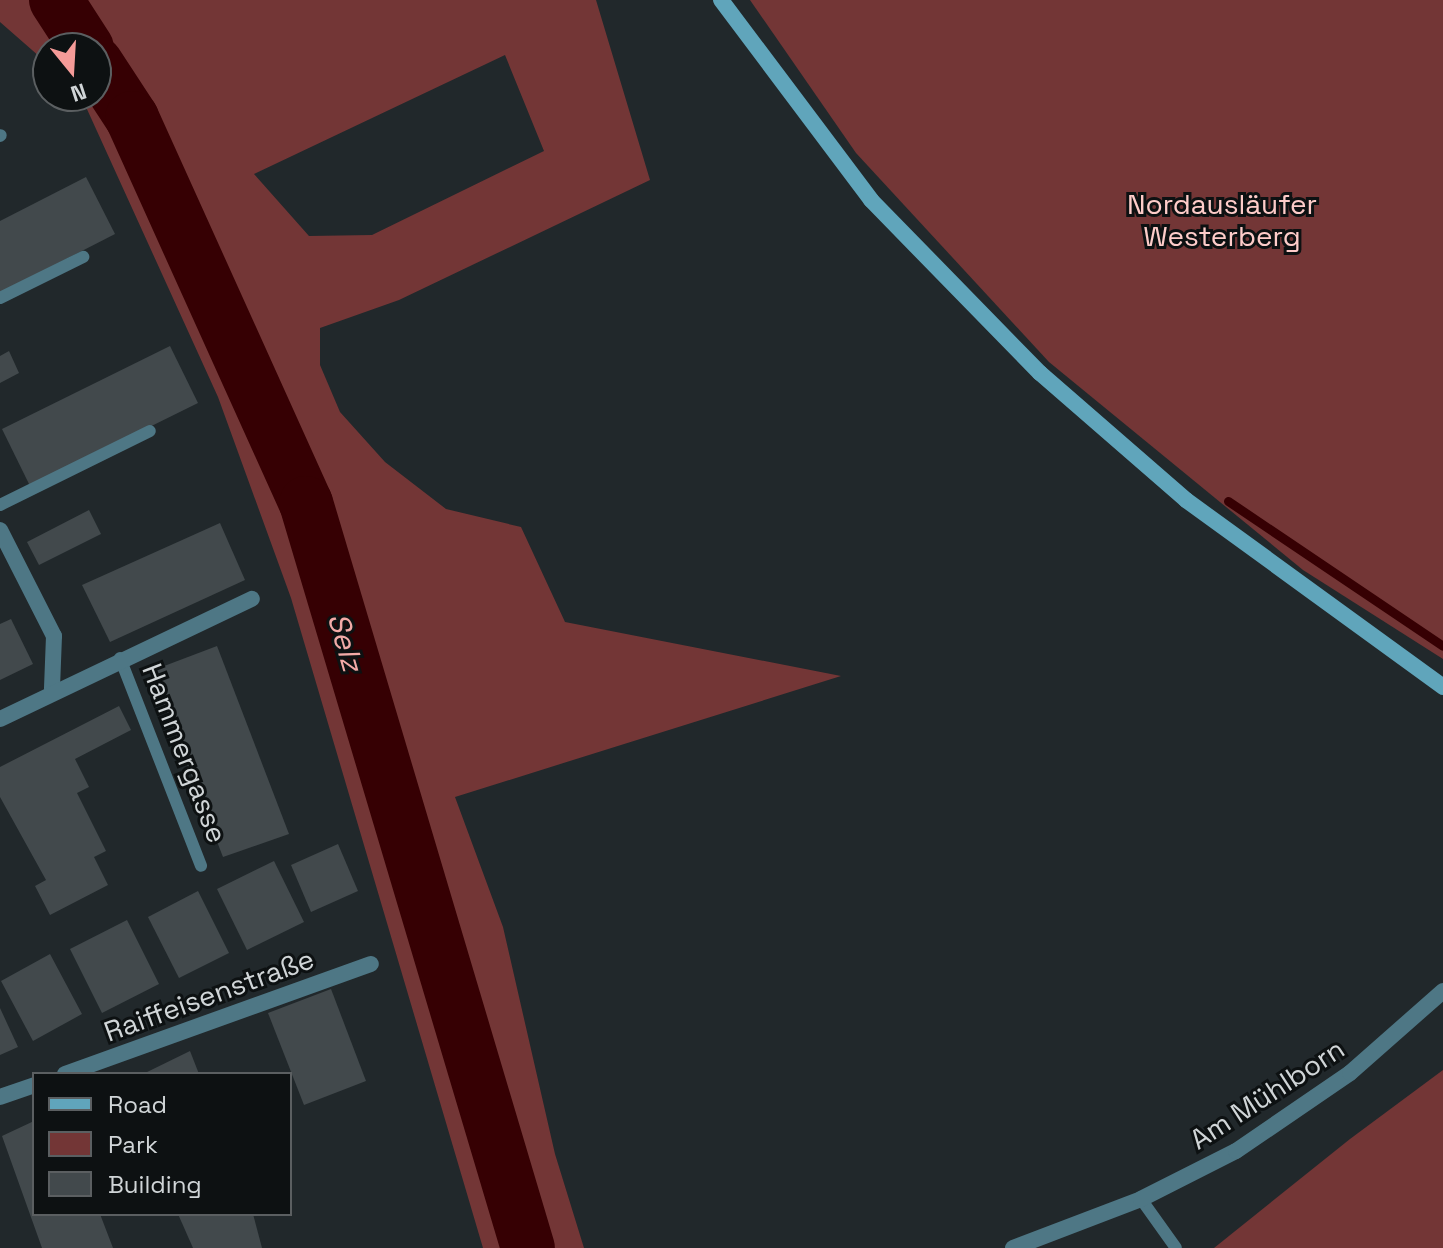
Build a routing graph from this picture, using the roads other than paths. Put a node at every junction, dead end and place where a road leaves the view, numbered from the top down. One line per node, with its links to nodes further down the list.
1 (721, 0): 9 (main road)
2 (83, 257): 3 (lane)
3 (0, 298)
4 (150, 431): 5 (lane)
5 (0, 505)
6 (0, 530): 10 (street)
7 (252, 599): 8 (street, Hammergasse)
8 (120, 658): 10 (street, Hammergasse); 12 (lane, Hammergasse)
9 (1443, 687)
10 (52, 689): 11 (street, Hammergasse)
11 (0, 719)
12 (201, 866)
13 (371, 964): 15 (street, Raiffeisenstraße)
14 (1443, 991): 18 (street, Am Mühlborn)
15 (71, 1072)
16 (32, 1086): 17 (street)
17 (0, 1097)
18 (1141, 1199): 19 (street, Am Mühlborn); 20 (lane)
19 (1013, 1248)
20 (1176, 1248)

